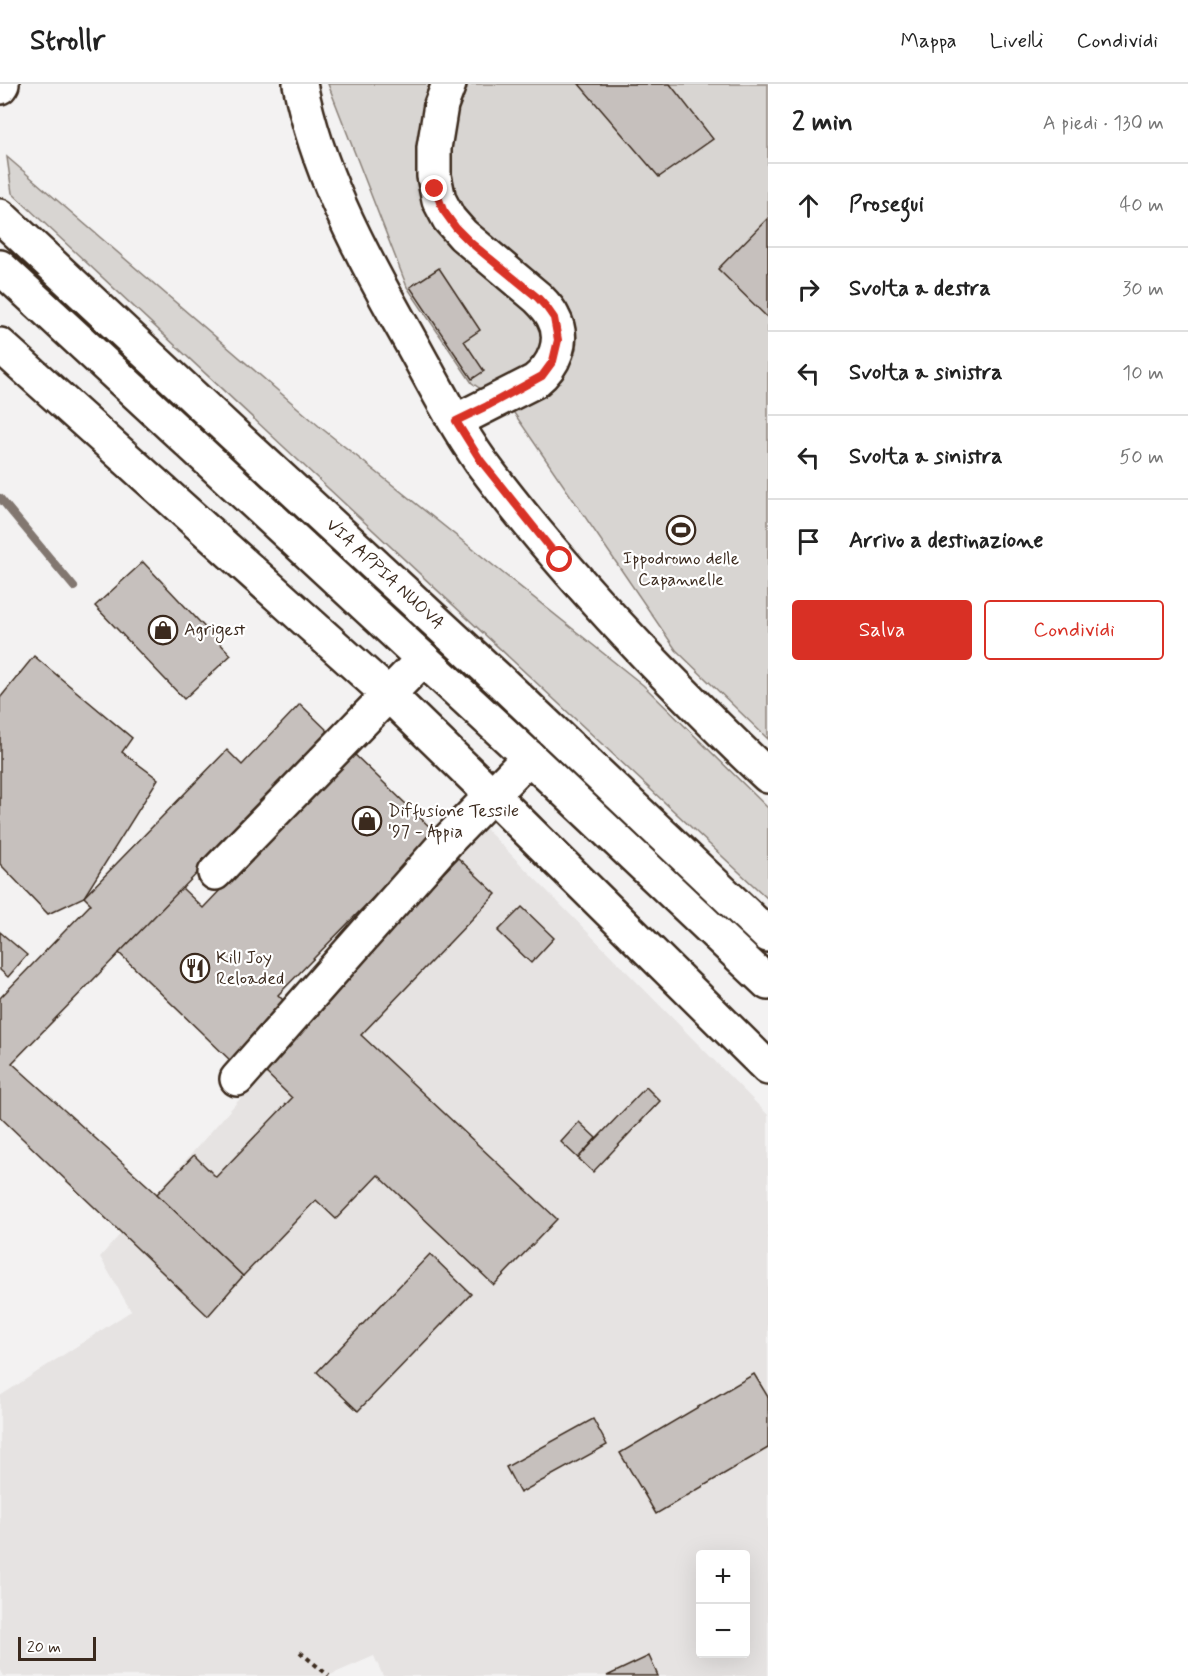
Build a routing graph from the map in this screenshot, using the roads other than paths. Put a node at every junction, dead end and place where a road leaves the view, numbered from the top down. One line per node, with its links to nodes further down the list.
1 (300, 84): 6 (main road)
2 (449, 84): 6 (main road)
3 (0, 216): 13 (main road, VIA APPIA NUOVA)
4 (0, 267): 7 (main road, VIA APPIA NUOVA)
5 (0, 345): 8 (main road)
6 (456, 421): 10 (main road)
7 (423, 659): 8 (main road); 9 (main road, VIA APPIA NUOVA)
8 (388, 695): 11 (main road); 12 (main road)
9 (529, 757): 11 (main road); 14 (main road, VIA APPIA NUOVA)
10 (768, 776)
11 (492, 795): 15 (main road); 16 (main road)
12 (214, 873)
13 (768, 935)
14 (768, 983)
15 (768, 1068)
16 (237, 1080)

